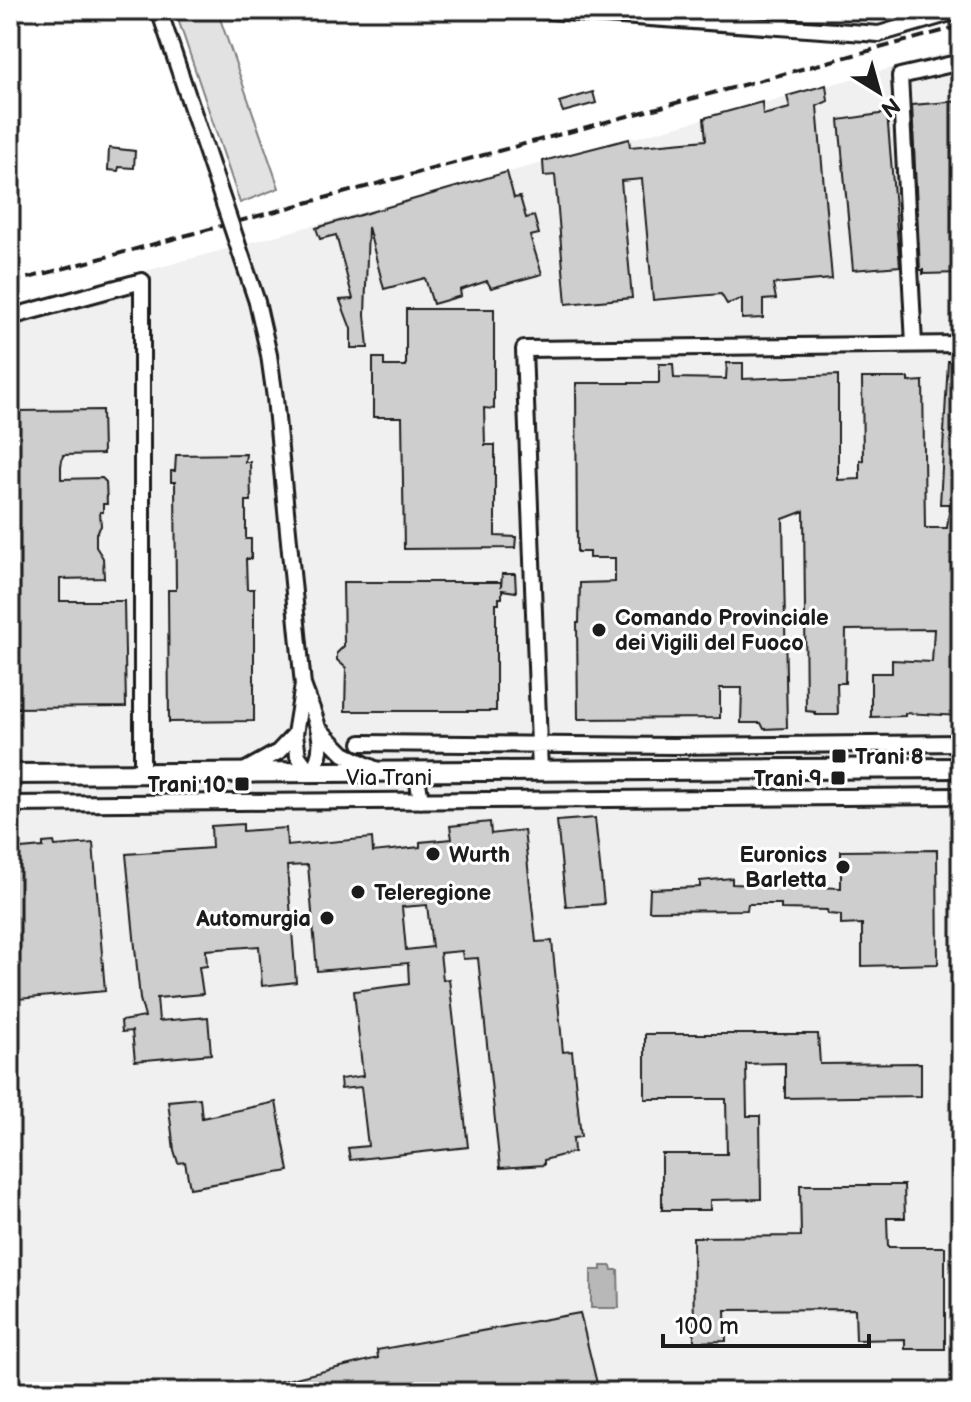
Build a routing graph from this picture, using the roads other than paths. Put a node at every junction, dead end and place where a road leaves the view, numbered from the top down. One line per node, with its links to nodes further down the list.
1 (159, 10): 8 (street, bridge)
2 (535, 10): 3 (street)
3 (961, 10)
4 (961, 62): 6 (street)
5 (10, 317): 22 (street)
6 (914, 344): 7 (street); 13 (street)
7 (961, 344)
8 (303, 685): 9 (street); 10 (street)
9 (316, 722): 18 (street); 21 (street)
10 (295, 734): 21 (street); 24 (street)
11 (361, 743): 13 (street)
12 (961, 743): 14 (street)
13 (539, 744): 14 (street); 20 (street)
14 (811, 745): 17 (street)
15 (961, 768): 17 (main road, Via Trani)
16 (764, 769): 17 (main road, Via Trani); 20 (main road, Via Trani); 27 (street)
17 (815, 769)
18 (379, 770): 19 (main road, Via Trani); 21 (main road, Via Trani)
19 (416, 770): 20 (main road, Via Trani); 28 (street)
20 (540, 771)
21 (310, 772): 24 (main road, Via Trani)
22 (142, 773): 23 (main road, Via Trani); 25 (main road, Via Trani)
23 (182, 773): 24 (main road, Via Trani); 29 (street)
24 (240, 773)
25 (10, 774)
26 (961, 796): 27 (street, Via Trani)
27 (768, 798): 28 (street, Via Trani)
28 (421, 801): 29 (street, Via Trani)
29 (185, 802): 30 (street, Via Trani)
30 (10, 804)

